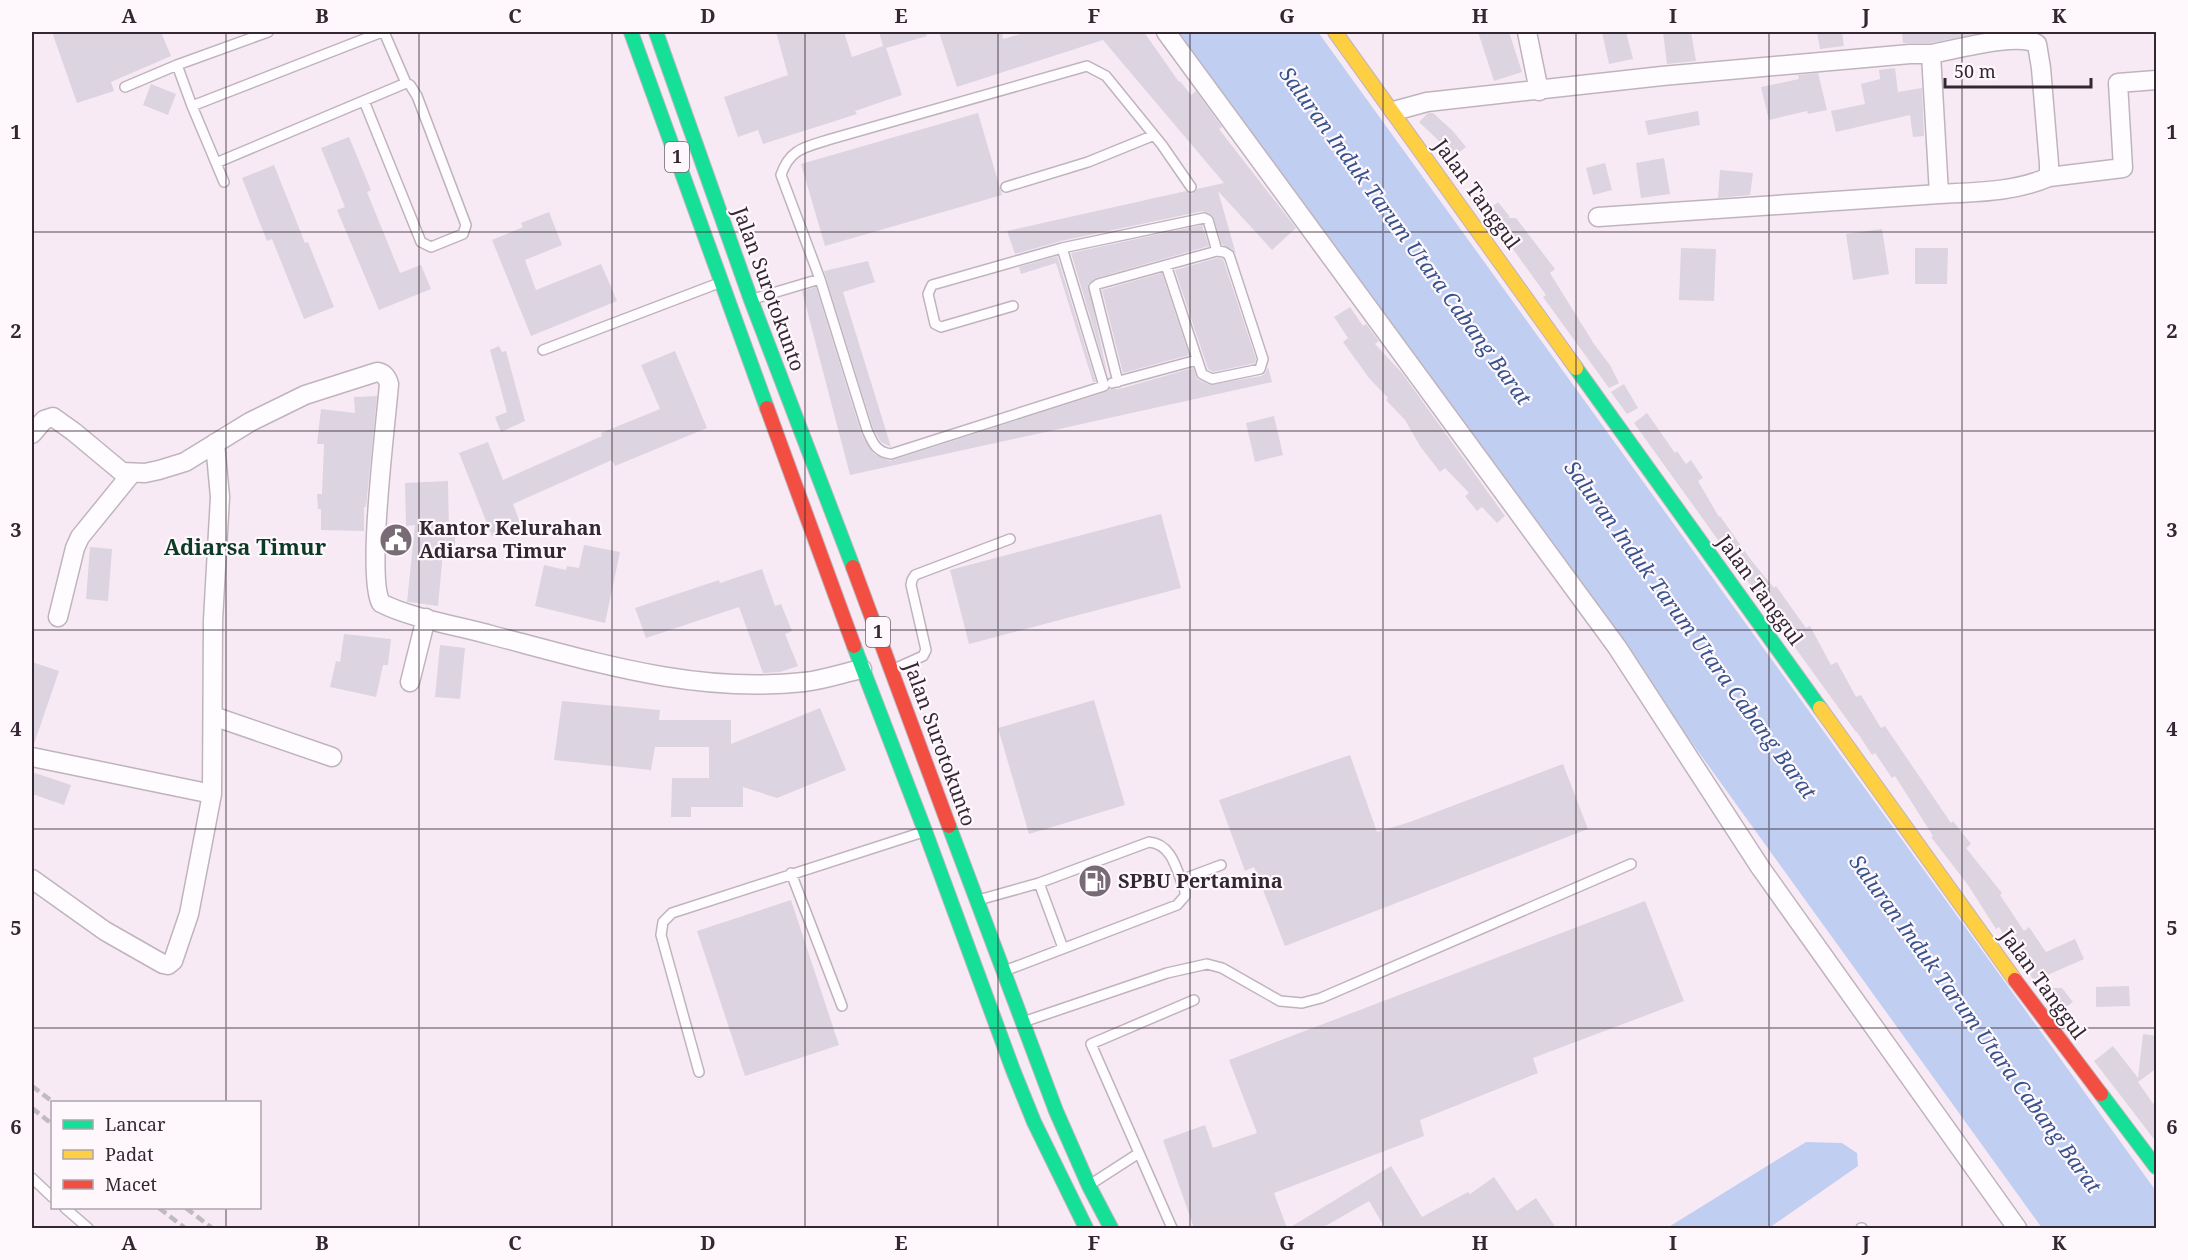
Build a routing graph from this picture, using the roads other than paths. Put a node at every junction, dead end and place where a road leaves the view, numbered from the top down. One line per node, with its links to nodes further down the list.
1 (266, 32): 9 (lane)
2 (383, 32): 11 (lane); 15 (lane)
3 (631, 32): 29 (main road, Jalan Surotokunto / 1)
4 (659, 32): 30 (main road, Jalan Surotokunto / 1)
5 (1166, 32): 73 (street)
6 (1335, 32): 16 (main road, Jalan Tanggul)
7 (1527, 32): 13 (street)
8 (1931, 54): 13 (street); 19 (street); 23 (street)
9 (177, 65): 12 (lane); 15 (lane)
10 (2157, 80): 19 (street)
11 (406, 83): 14 (lane); 14 (lane)
12 (124, 87)
13 (1539, 91): 16 (street)
14 (364, 100): 18 (lane)
15 (192, 106): 18 (lane)
16 (1394, 111): 64 (main road, Jalan Tanggul)
17 (1152, 136): 21 (lane); 22 (lane); 28 (lane)
18 (216, 163): 20 (lane)
19 (2049, 177): 23 (street)
20 (225, 182)
21 (1006, 187)
22 (1191, 187)
23 (1939, 194): 24 (street)
24 (1598, 217)
25 (1062, 248): 26 (lane); 31 (lane); 35 (lane)
26 (1217, 251): 27 (lane); 33 (lane)
27 (1166, 265): 33 (lane); 34 (lane)
28 (820, 279): 30 (lane); 35 (lane)
29 (721, 283): 32 (lane); 42 (main road, Jalan Surotokunto / 1)
30 (751, 300): 43 (main road, Jalan Surotokunto / 1)
31 (1013, 306)
32 (543, 350)
33 (1197, 360): 34 (lane)
34 (1118, 382): 35 (lane)
35 (1104, 386)
36 (32, 434): 38 (street)
37 (215, 443): 38 (street); 41 (street); 45 (street)
38 (132, 473): 40 (street)
39 (1011, 539): 43 (lane)
40 (58, 617)
41 (426, 618): 42 (street); 44 (street)
42 (862, 669): 49 (main road, Jalan Surotokunto / 1)
43 (892, 670): 56 (main road, Jalan Surotokunto / 1)
44 (410, 682)
45 (213, 716): 46 (street); 48 (street)
46 (332, 757)
47 (32, 758): 48 (street)
48 (212, 794): 53 (street)
49 (925, 831): 52 (lane); 56 (main road, Jalan Surotokunto / 1)
50 (1631, 864): 61 (lane)
51 (1221, 866): 54 (lane)
52 (791, 873): 60 (lane); 62 (lane)
53 (32, 879)
54 (1181, 880): 55 (lane); 57 (lane)
55 (1039, 883): 56 (lane); 57 (lane)
56 (966, 904): 58 (main road, Jalan Surotokunto / 1); 61 (main road, Jalan Surotokunto / 1)
57 (1063, 948): 58 (lane)
58 (1005, 971): 61 (main road, Jalan Surotokunto / 1)
59 (1194, 1000): 63 (lane)
60 (842, 1006)
61 (1011, 1026): 66 (main road, Jalan Surotokunto / 1); 70 (main road, Jalan Surotokunto / 1)
62 (699, 1072)
63 (1139, 1153): 66 (lane); 72 (lane)
64 (2157, 1167)
65 (32, 1178): 67 (lane)
66 (1089, 1185): 71 (main road, Jalan Surotokunto / 1)
67 (51, 1196)
68 (65, 1209): 69 (lane)
69 (88, 1228)
70 (1086, 1228)
71 (1111, 1228)
72 (1172, 1228)
73 (2017, 1228)

